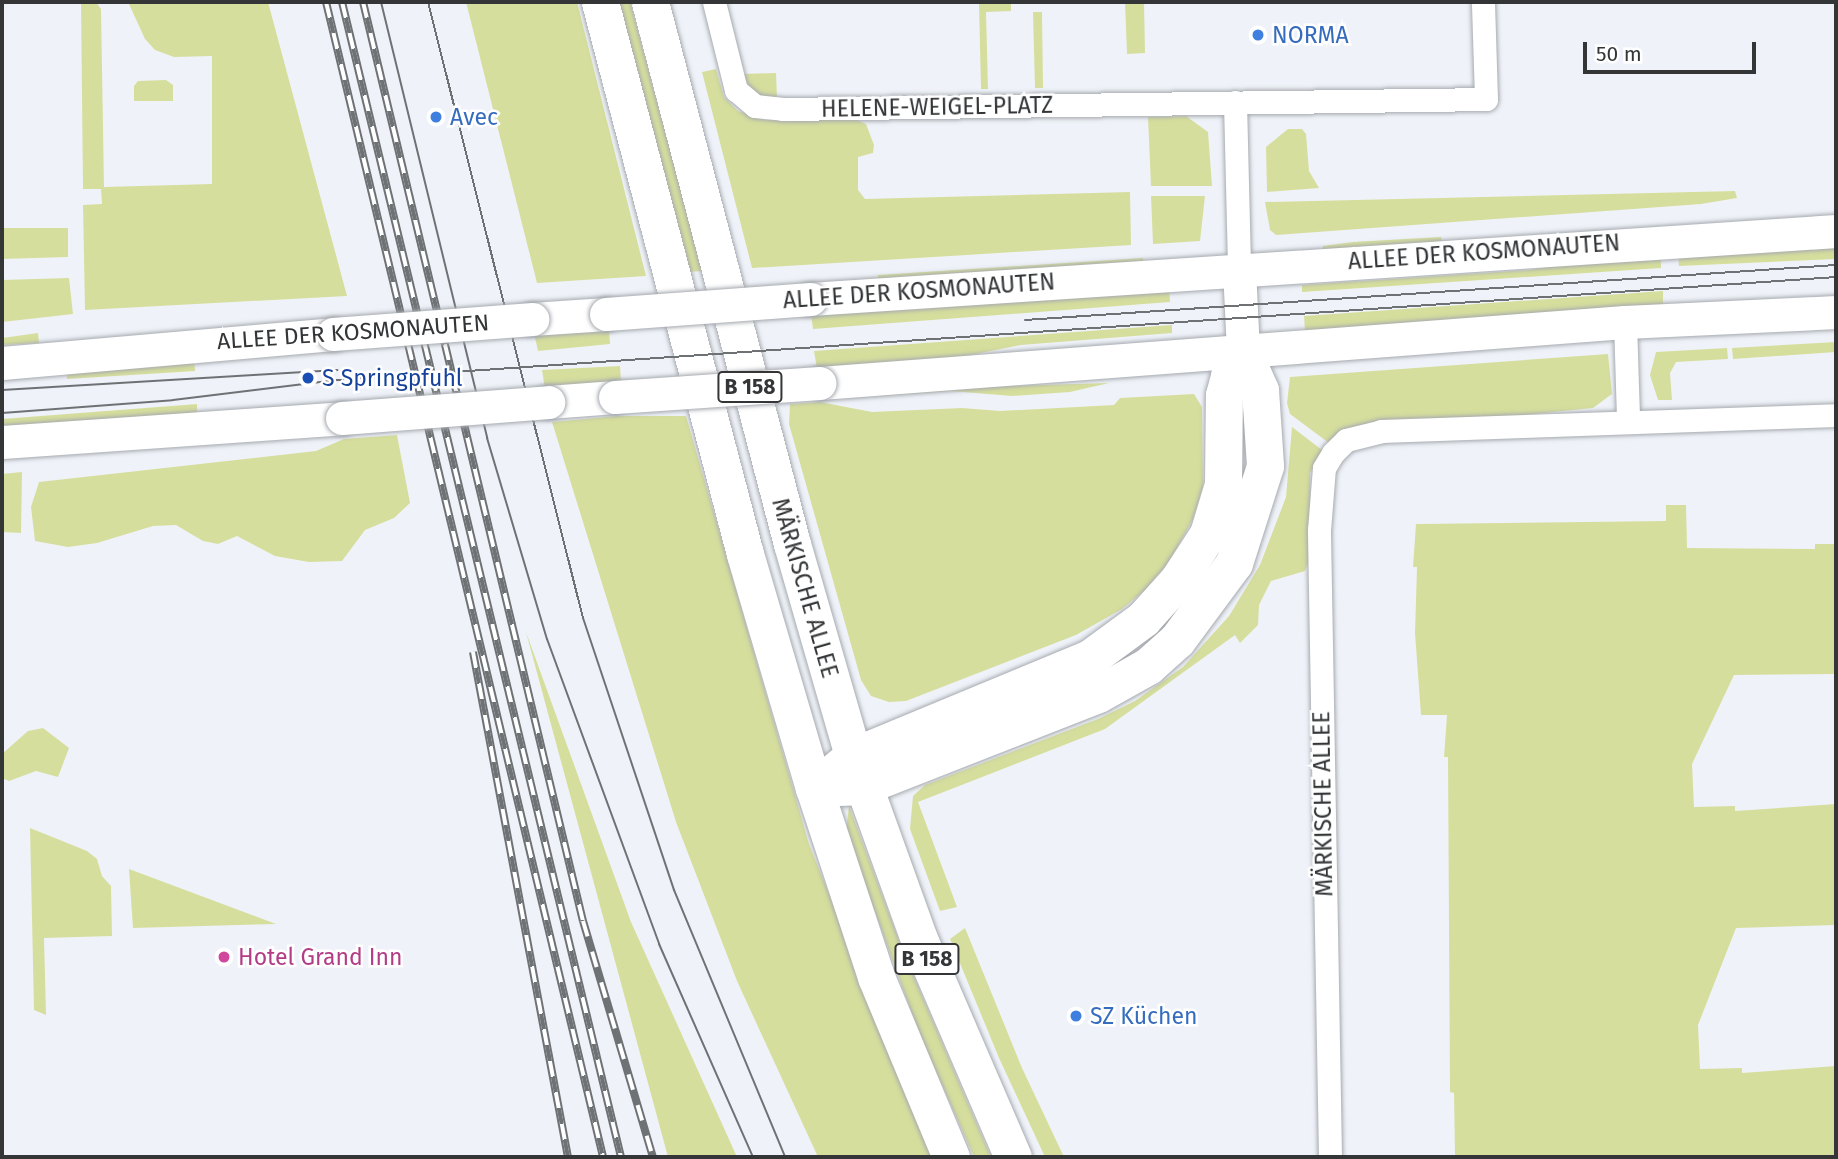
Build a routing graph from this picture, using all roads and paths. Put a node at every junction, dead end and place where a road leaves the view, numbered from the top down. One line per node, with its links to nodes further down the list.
1 (600, 2): 16 (main road, MÄRKISCHE ALLEE / B 158)
2 (650, 2): 15 (main road, MÄRKISCHE ALLEE / B 158)
3 (714, 2): 5 (street, HELENE-WEIGEL-PLATZ)
4 (1483, 2): 5 (street, HELENE-WEIGEL-PLATZ)
5 (1235, 102): 7 (street)
6 (1836, 231): 7 (main road, ALLEE DER KOSMONAUTEN)
7 (1240, 269): 10 (main road); 11 (main road, ALLEE DER KOSMONAUTEN, bridge)
8 (1836, 312): 9 (main road)
9 (1625, 322): 10 (main road); 13 (street)
10 (1243, 352): 14 (main road, bridge); 15 (main road)
11 (2, 363)
12 (1836, 415): 13 (street)
13 (1628, 420): 19 (street, MÄRKISCHE ALLEE)
14 (2, 442)
15 (858, 771): 16 (main road); 18 (main road, MÄRKISCHE ALLEE / B 158)
16 (814, 788): 17 (main road, MÄRKISCHE ALLEE / B 158)
17 (951, 1157)
18 (1013, 1157)
19 (1330, 1157)

